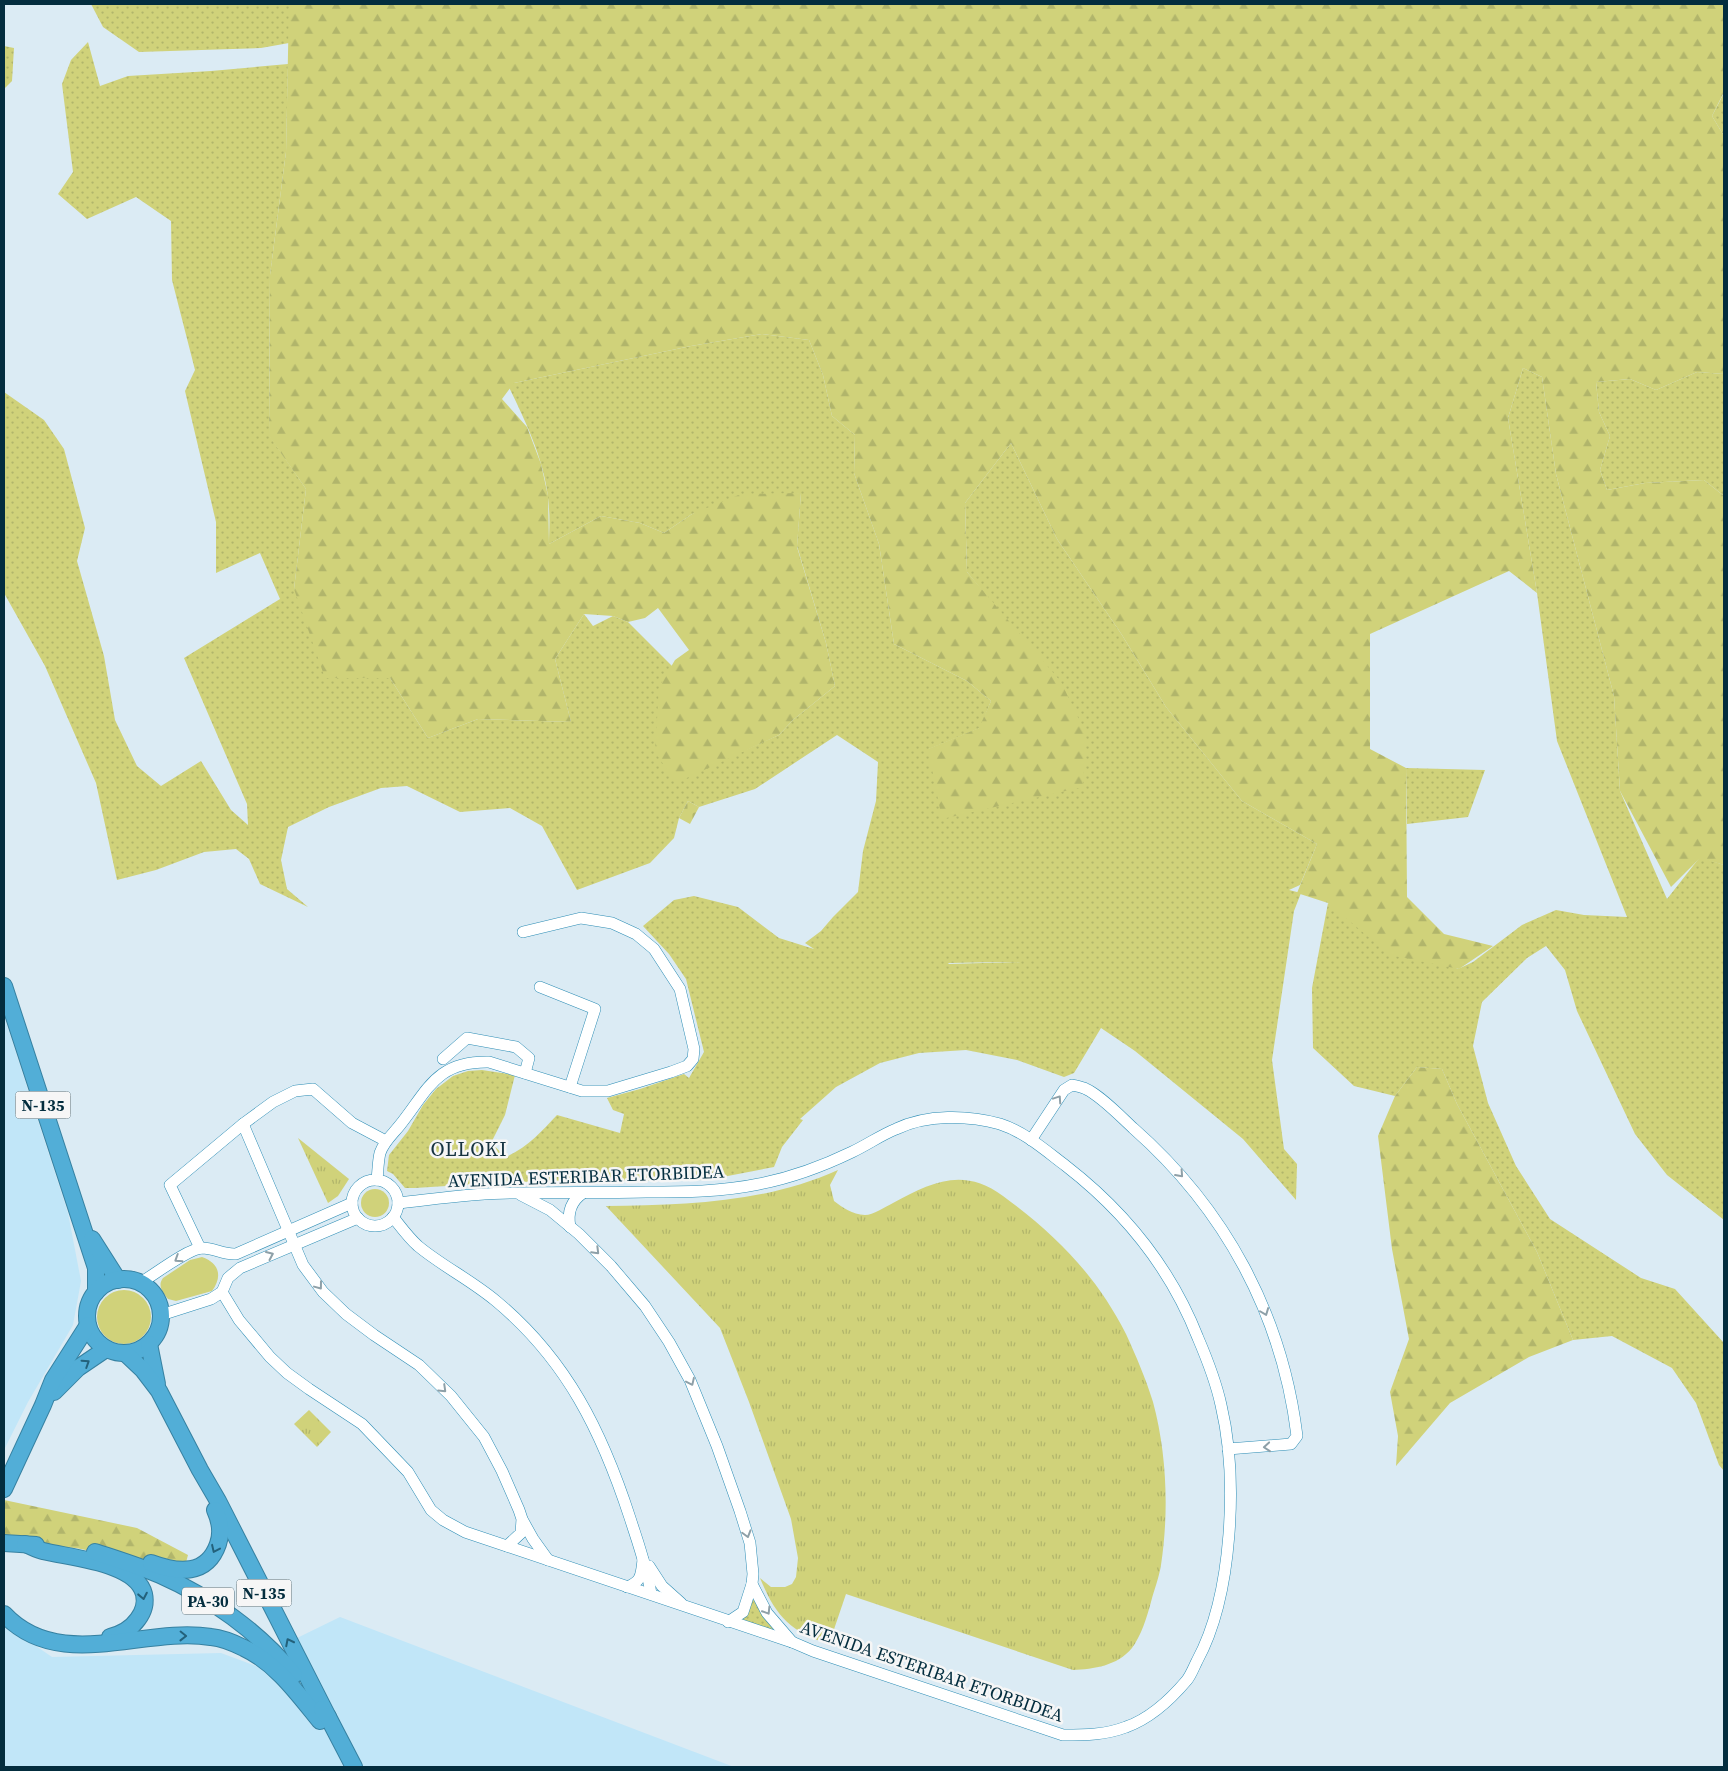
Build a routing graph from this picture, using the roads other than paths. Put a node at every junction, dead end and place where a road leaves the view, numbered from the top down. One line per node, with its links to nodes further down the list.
1 (523, 932): 6 (street)
2 (4, 986): 17 (highway, N-135)
3 (540, 987): 6 (street)
4 (443, 1059): 5 (street)
5 (525, 1073): 6 (street); 9 (street)
6 (570, 1087)
7 (243, 1124): 9 (street); 19 (street); 21 (street)
8 (1031, 1140): 12 (street, AVENIDA ESTERIBAR ETORBIDEA); 35 (street, AVENIDA ESTERIBAR ETORBIDEA); 35 (street, one-way to 35)
9 (386, 1141): 10 (street)
10 (377, 1180): 13 (street); 14 (street)
11 (514, 1193): 12 (street, AVENIDA ESTERIBAR ETORBIDEA); 14 (street, AVENIDA ESTERIBAR ETORBIDEA); 18 (street)
12 (584, 1193): 18 (street)
13 (352, 1203): 16 (street); 19 (street)
14 (398, 1203): 15 (street)
15 (393, 1217): 16 (street); 43 (street)
16 (358, 1218): 20 (street)
17 (83, 1225): 24 (highway, N-135); 26 (highway, N-135)
18 (570, 1227): 45 (street, one-way to 45)
19 (289, 1231): 20 (street); 22 (street)
20 (294, 1244): 23 (street, one-way to 20); 38 (street, one-way to 38)
21 (200, 1248): 22 (street); 25 (street, one-way to 25)
22 (219, 1252): 23 (street)
23 (228, 1278): 27 (street)
24 (118, 1280): 25 (highway); 26 (highway)
25 (140, 1283): 28 (highway)
26 (96, 1292): 29 (highway, N-135)
27 (222, 1292): 28 (street); 41 (street, AVENIDA ESTERIBAR ETORBIDEA)
28 (161, 1315): 30 (highway)
29 (88, 1325): 31 (highway); 34 (highway)
30 (149, 1344): 32 (highway); 33 (highway, N-135)
31 (106, 1349): 32 (highway, N-135); 34 (highway, one-way to 31)
32 (125, 1354): 33 (highway, N-135)
33 (159, 1391): 36 (highway, N-135)
34 (43, 1405): 37 (highway)
35 (1228, 1449): 52 (street, AVENIDA ESTERIBAR ETORBIDEA)
36 (200, 1470): 42 (highway, one-way to 42); 53 (highway, N-135, one-way to 36)
37 (4, 1489)
38 (522, 1519): 41 (street); 44 (street)
39 (6, 1543): 40 (highway, PA-30)
40 (25, 1544): 42 (highway, PA-30); 48 (highway, one-way to 48)
41 (507, 1546): 44 (street, AVENIDA ESTERIBAR ETORBIDEA)
42 (95, 1552): 53 (highway, PA-30)
43 (643, 1556): 46 (street); 47 (street); 49 (street)
44 (549, 1560): 46 (street, AVENIDA ESTERIBAR ETORBIDEA)
45 (752, 1584): 51 (street); 52 (street, one-way to 52)
46 (627, 1587): 47 (street, AVENIDA ESTERIBAR ETORBIDEA)
47 (651, 1594): 49 (street, AVENIDA ESTERIBAR ETORBIDEA)
48 (4, 1606)
49 (684, 1606): 51 (street, AVENIDA ESTERIBAR ETORBIDEA)
50 (4, 1614): 53 (highway, one-way to 53)
51 (728, 1622): 52 (street, AVENIDA ESTERIBAR ETORBIDEA)
52 (792, 1642)
53 (324, 1719): 54 (highway, PA-30); 55 (highway, PA-30)
54 (344, 1767)
55 (354, 1767)

